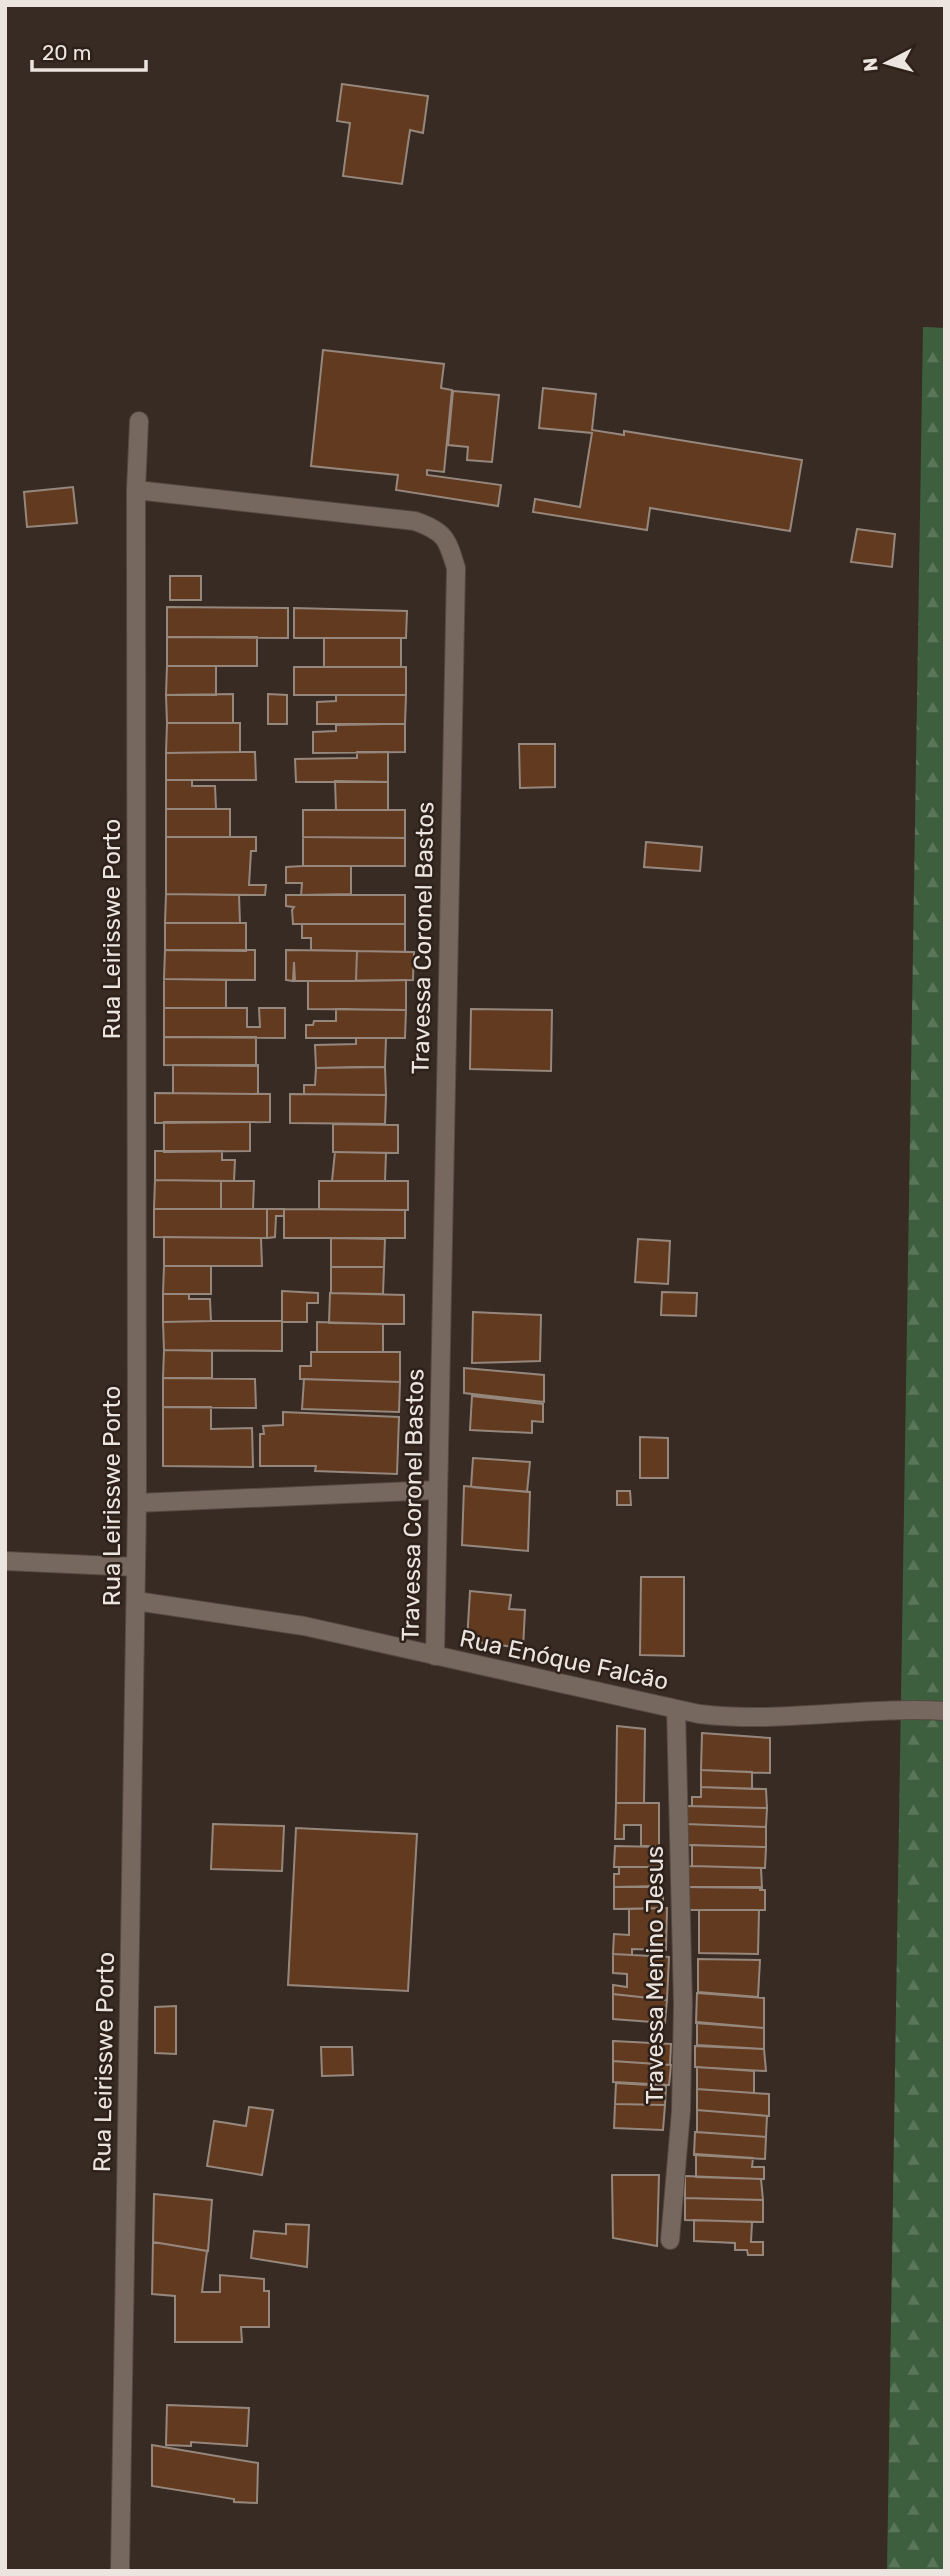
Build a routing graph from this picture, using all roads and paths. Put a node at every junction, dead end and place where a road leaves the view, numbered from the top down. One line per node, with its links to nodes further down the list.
1 (139, 421): 2 (street, Rua Leirisswe Porto)
2 (136, 490): 3 (street, Travessa Coronel Bastos); 4 (street, Rua Leirisswe Porto)
3 (436, 1490): 4 (street); 8 (street, Travessa Coronel Bastos)
4 (137, 1503): 6 (street, Rua Leirisswe Porto)
5 (5, 1561): 6 (street)
6 (136, 1567): 7 (street, Rua Leirisswe Porto)
7 (136, 1601): 8 (street, Rua Enóque Falcão); 12 (street, Rua Leirisswe Porto)
8 (435, 1656): 9 (street, Rua Enóque Falcão)
9 (676, 1709): 10 (street, Rua Enóque Falcão); 11 (street, Travessa Menino Jesus)
10 (945, 1711)
11 (670, 2240)
12 (120, 2571)

